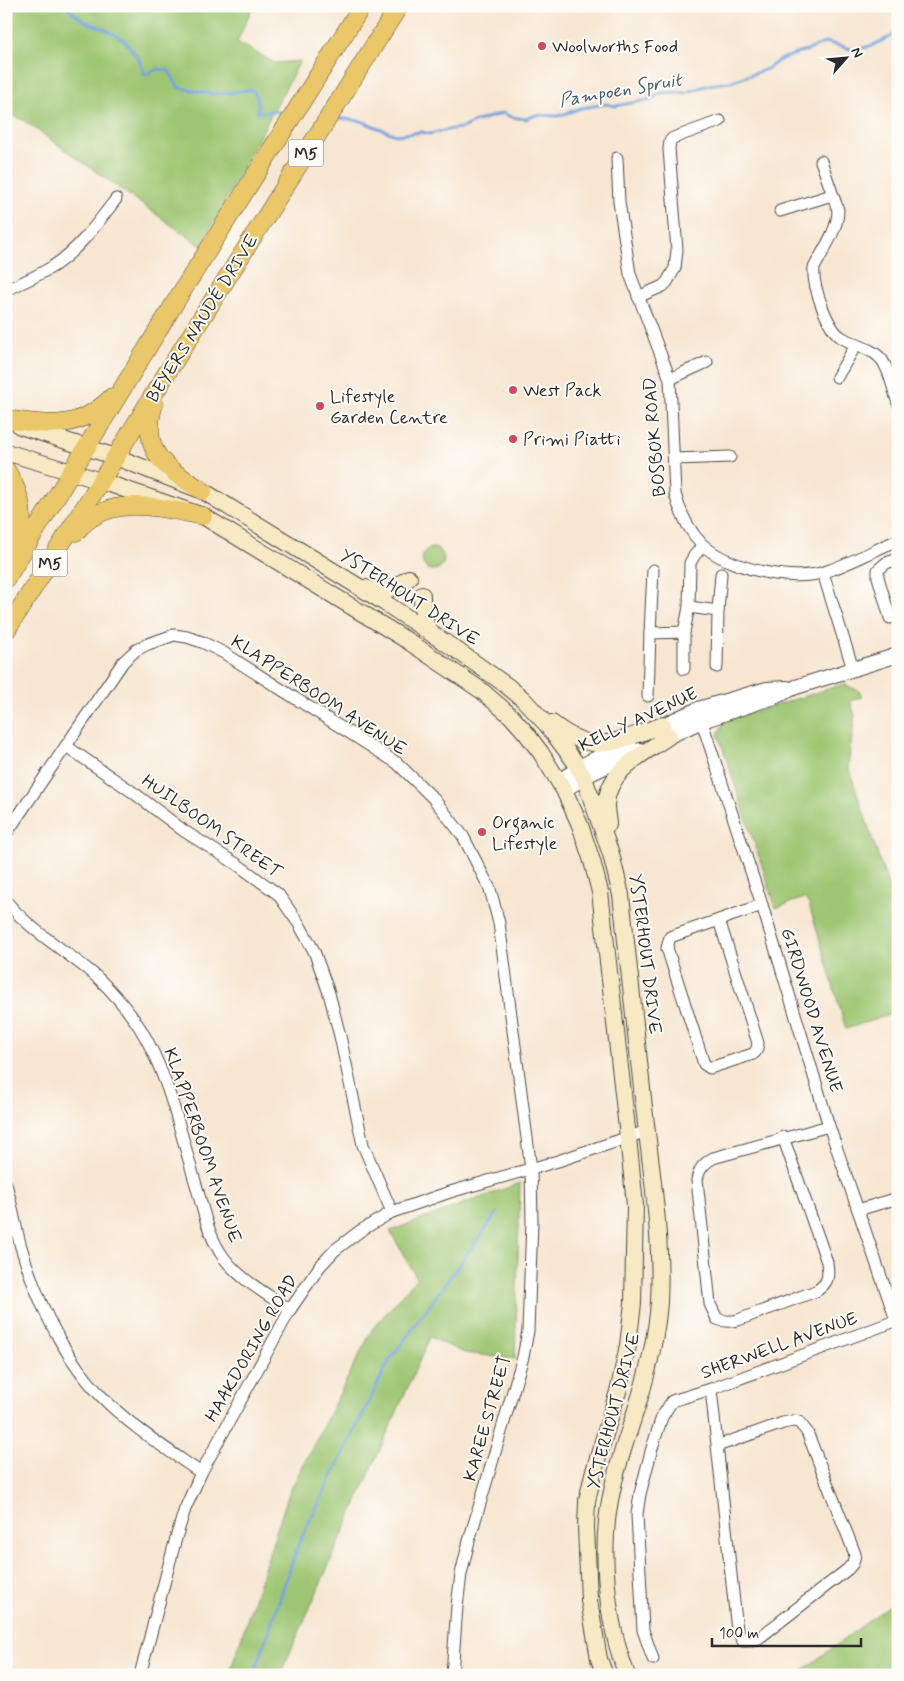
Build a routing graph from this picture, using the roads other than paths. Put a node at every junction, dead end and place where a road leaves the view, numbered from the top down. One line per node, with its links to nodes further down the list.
1 (362, 6): 13 (main road, BEYERS NAUDÉ DRIVE / M5)
2 (399, 6): 16 (main road, BEYERS NAUDÉ DRIVE / M5)
3 (720, 121): 10 (street)
4 (617, 158): 10 (street, BOSBOK ROAD)
5 (821, 161): 6 (street)
6 (832, 194): 8 (street); 11 (street)
7 (116, 199): 9 (street)
8 (780, 211)
9 (6, 290)
10 (638, 297): 15 (street, BOSBOK ROAD)
11 (856, 345): 14 (street); 17 (street)
12 (707, 362): 15 (street)
13 (134, 371): 18 (main road); 19 (main road, BEYERS NAUDÉ DRIVE / M5)
14 (836, 377)
15 (670, 379): 23 (street, BOSBOK ROAD)
16 (160, 384): 21 (main road, BEYERS NAUDÉ DRIVE / M5); 27 (main road)
17 (898, 403)
18 (6, 420): 19 (main road, YSTERHOUT DRIVE)
19 (87, 447): 21 (main road, YSTERHOUT DRIVE); 25 (main road, BEYERS NAUDÉ DRIVE / M5)
20 (6, 452): 25 (main road, YSTERHOUT DRIVE)
21 (116, 457): 26 (main road, BEYERS NAUDÉ DRIVE / M5); 27 (main road, YSTERHOUT DRIVE)
22 (730, 457): 23 (street)
23 (674, 459): 30 (street, BOSBOK ROAD)
24 (6, 470): 35 (main road)
25 (72, 472): 26 (main road, YSTERHOUT DRIVE); 35 (main road, BEYERS NAUDÉ DRIVE / M5)
26 (101, 481): 28 (main road, YSTERHOUT DRIVE); 36 (main road, BEYERS NAUDÉ DRIVE / M5)
27 (203, 492): 38 (main road, YSTERHOUT DRIVE)
28 (203, 516): 36 (main road); 57 (main road, YSTERHOUT DRIVE)
29 (898, 540): 33 (street, BOSBOK ROAD)
30 (703, 546): 33 (street, BOSBOK ROAD); 40 (street)
31 (898, 559): 42 (street)
32 (653, 570): 45 (street)
33 (824, 573): 50 (street)
34 (721, 574): 41 (street)
35 (9, 575)
36 (42, 575): 43 (main road, BEYERS NAUDÉ DRIVE / M5)
37 (409, 578): 38 (main road)
38 (354, 584): 46 (main road, YSTERHOUT DRIVE)
39 (422, 595): 46 (main road)
40 (689, 607): 41 (street); 44 (street)
41 (718, 610): 48 (street)
42 (890, 618)
43 (6, 631)
44 (684, 632): 45 (street); 49 (street)
45 (650, 633): 51 (street)
46 (431, 634): 52 (main road, YSTERHOUT DRIVE)
47 (898, 654): 50 (street, KELLY AVENUE)
48 (717, 667)
49 (684, 669)
50 (853, 669): 53 (street, KELLY AVENUE)
51 (648, 696)
52 (523, 699): 54 (main road); 56 (main road, YSTERHOUT DRIVE)
53 (700, 715): 54 (street, KELLY AVENUE); 61 (street, GIRDWOOD AVENUE)
54 (666, 730): 56 (street, KELLY AVENUE); 59 (main road)
55 (66, 746): 58 (street, KLAPPERBOOM AVENUE); 67 (street, KLAPPERBOOM AVENUE); 71 (street, HUILBOOM STREET)
56 (581, 773): 57 (street, KELLY AVENUE); 59 (main road, YSTERHOUT DRIVE)
57 (561, 786): 65 (main road, YSTERHOUT DRIVE)
58 (6, 834)
59 (612, 854): 64 (main road, YSTERHOUT DRIVE)
60 (6, 901): 72 (street, KLAPPERBOOM AVENUE)
61 (762, 905): 62 (street); 63 (street, GIRDWOOD AVENUE)
62 (719, 920): 62 (street)
63 (829, 1126): 66 (street); 70 (street, GIRDWOOD AVENUE)
64 (647, 1131): 65 (street, HAAKDORING ROAD); 81 (main road, YSTERHOUT DRIVE)
65 (628, 1137): 67 (street, HAAKDORING ROAD); 80 (main road, YSTERHOUT DRIVE)
66 (783, 1138): 66 (street)
67 (531, 1168): 71 (street, HAAKDORING ROAD); 79 (street, KAREE STREET)
68 (6, 1184): 76 (street)
69 (898, 1198): 70 (street)
70 (858, 1210): 73 (street, GIRDWOOD AVENUE)
71 (392, 1212): 72 (street, HAAKDORING ROAD)
72 (290, 1310): 76 (street, HAAKDORING ROAD)
73 (897, 1320): 74 (street, SHERWELL AVENUE)
74 (711, 1389): 75 (street); 77 (street, SHERWELL AVENUE)
75 (717, 1446): 75 (street)
76 (201, 1473): 78 (street, HAAKDORING ROAD)
77 (653, 1659)
78 (140, 1675)
79 (452, 1675)
80 (605, 1675)
81 (627, 1675)

